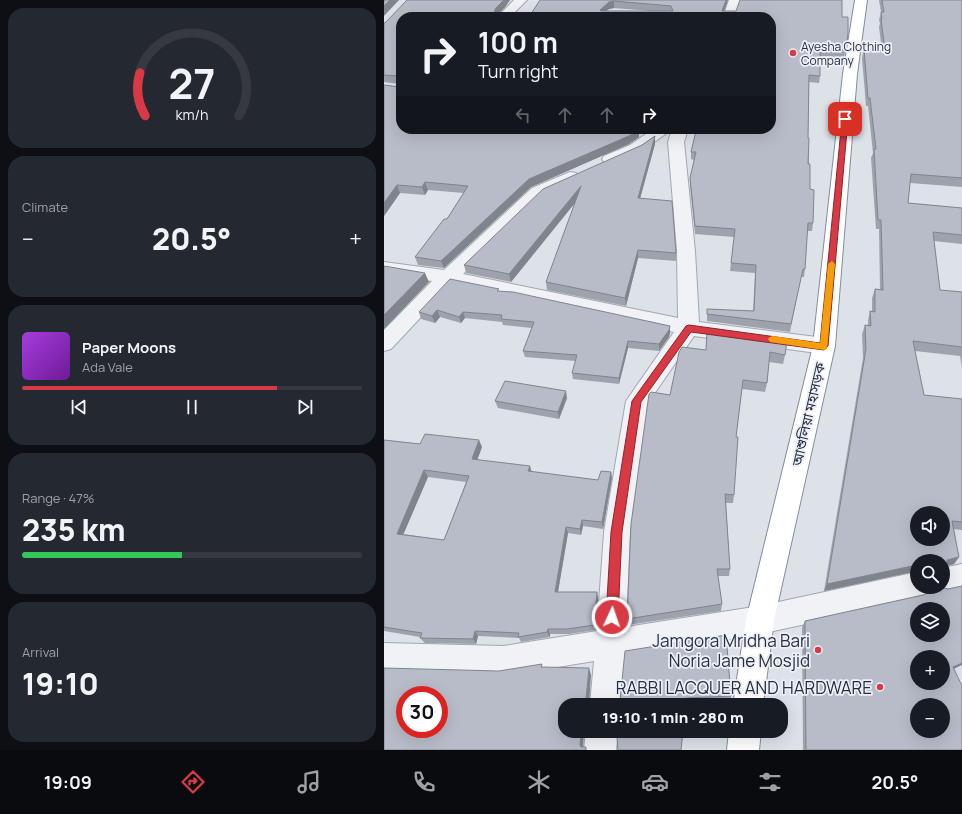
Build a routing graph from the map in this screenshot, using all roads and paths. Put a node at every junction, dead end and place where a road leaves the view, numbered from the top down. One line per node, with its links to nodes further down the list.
1 (520, 0): 4 (street)
2 (736, 0): 5 (street)
3 (861, 0): 12 (highway, আশুলিয়া মহাসড়ক)
4 (509, 12)
5 (731, 12)
6 (657, 134): 9 (street)
7 (678, 134): 10 (street)
8 (384, 268): 9 (street)
9 (448, 277): 10 (street); 11 (street)
10 (689, 328): 12 (street); 17 (street)
11 (384, 343)
12 (824, 346): 16 (highway, আশুলিয়া মহাসড়ক)
13 (962, 577): 14 (street)
14 (950, 580)
15 (910, 588): 16 (street)
16 (760, 620): 17 (street); 20 (highway, আশুলিয়া মহাসড়ক)
17 (611, 646): 18 (street); 19 (street)
18 (384, 658)
19 (606, 698)
20 (749, 698)
21 (601, 738): 23 (street)
22 (744, 738): 24 (highway)
23 (600, 750)
24 (743, 750)

